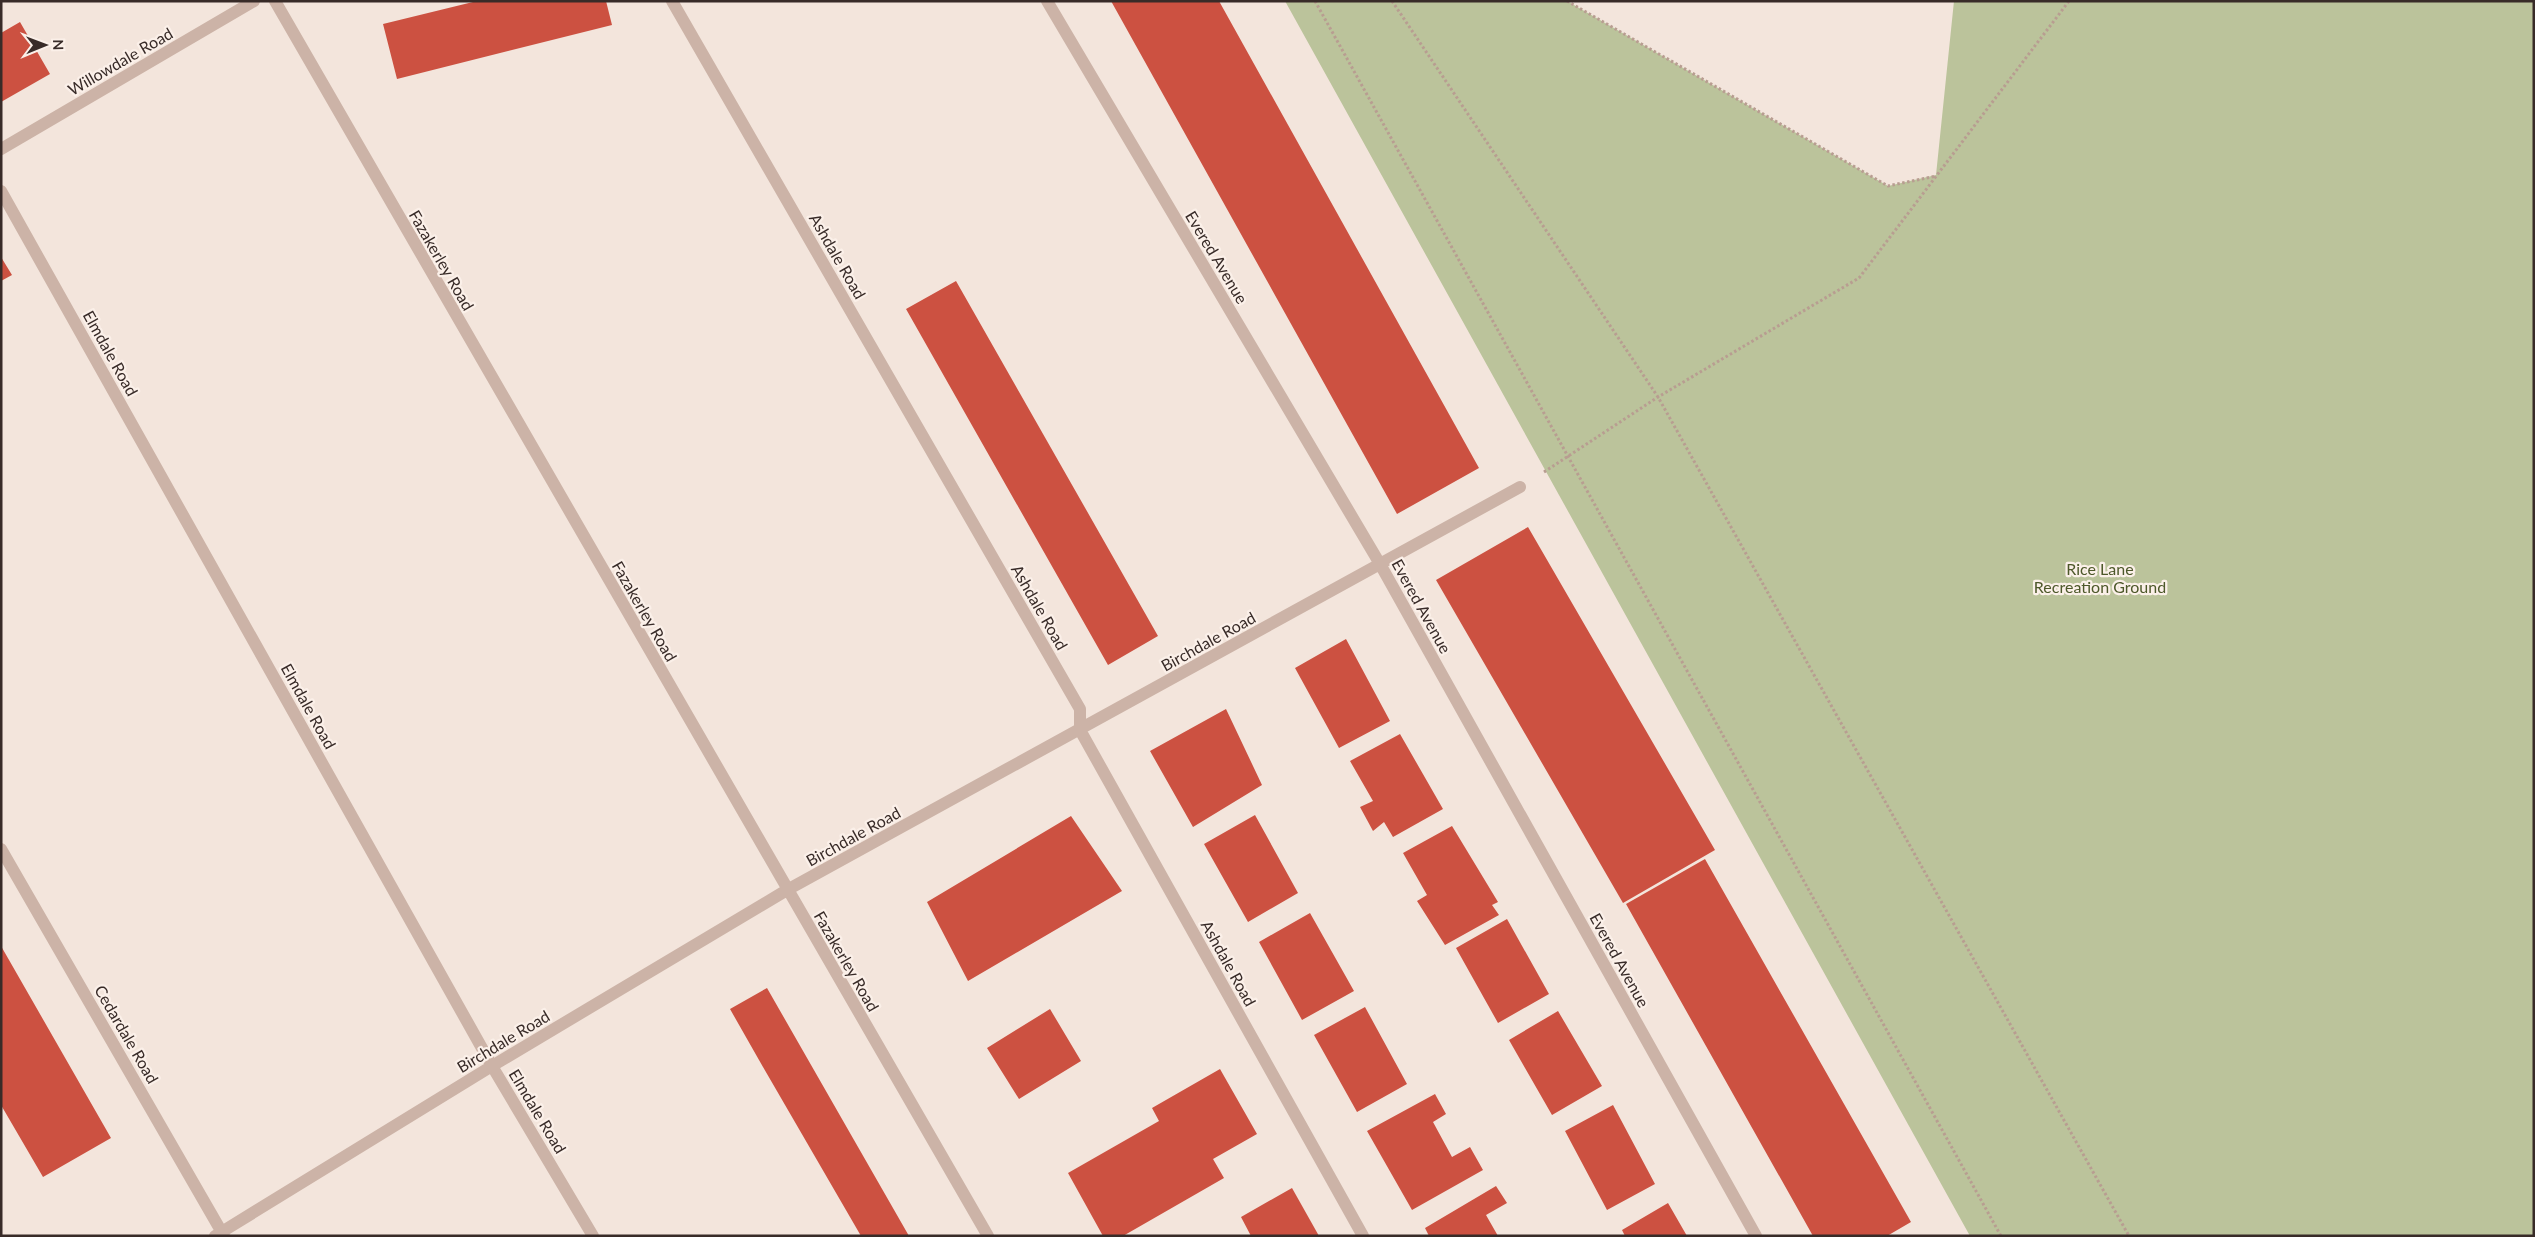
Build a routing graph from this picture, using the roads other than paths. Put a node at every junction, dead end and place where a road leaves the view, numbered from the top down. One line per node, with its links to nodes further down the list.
1 (254, 1): 5 (street, Willowdale Road)
2 (275, 1): 11 (street, Fazakerley Road)
3 (672, 1): 9 (street, Ashdale Road)
4 (1046, 1): 8 (street, Evered Avenue)
5 (1, 149)
6 (1, 191): 12 (street, Elmdale Road)
7 (1520, 487): 8 (street, Birchdale Road)
8 (1380, 564): 9 (street, Birchdale Road); 17 (street, Evered Avenue)
9 (1080, 730): 11 (street, Birchdale Road); 16 (street, Ashdale Road)
10 (1, 849): 13 (street, Cedardale Road)
11 (787, 890): 12 (street, Birchdale Road); 15 (street, Fazakerley Road)
12 (492, 1066): 13 (street, Birchdale Road); 14 (street, Elmdale Road)
13 (220, 1234)
14 (593, 1236)
15 (988, 1236)
16 (1363, 1236)
17 (1756, 1236)

